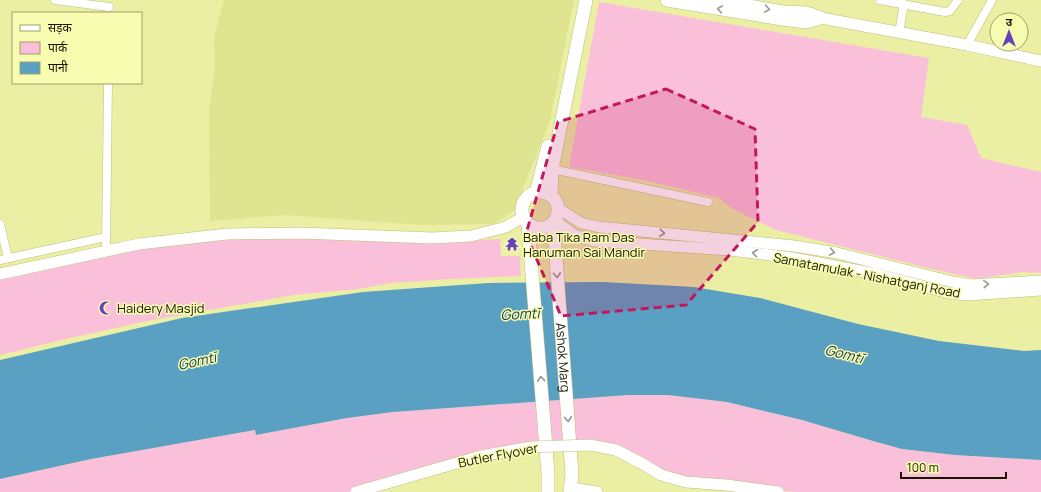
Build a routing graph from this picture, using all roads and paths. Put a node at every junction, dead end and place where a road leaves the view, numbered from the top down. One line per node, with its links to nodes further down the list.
1 (55, 0): 10 (street)
2 (579, 0): 17 (main road)
3 (586, 0): 16 (main road)
4 (667, 0): 11 (main road, one-way to 4)
5 (715, 0): 11 (main road, one-way to 11)
6 (880, 0): 9 (street)
7 (958, 0): 9 (street)
8 (992, 0): 13 (street)
9 (904, 4): 12 (street)
10 (108, 7)
11 (821, 18): 12 (street)
12 (899, 33): 13 (street)
13 (967, 45): 14 (street)
14 (1041, 61)
15 (108, 84): 23 (street)
16 (552, 170): 18 (main road); 19 (street)
17 (536, 193): 18 (main road); 20 (main road)
18 (550, 195): 21 (main road)
19 (708, 202)
20 (526, 220): 21 (main road); 24 (street); 31 (main road, Ashok Marg, one-way to 20)
21 (555, 222): 27 (street, Samatamulak - Nishatganj Road, one-way to 27); 28 (street, Samatamulak - Nishatganj Road, one-way to 21); 29 (main road, Ashok Marg, one-way to 29)
22 (0, 224): 25 (street)
23 (106, 237): 24 (street); 25 (street)
24 (106, 251): 26 (street)
25 (4, 259)
26 (0, 274)
27 (1041, 281)
28 (1041, 290)
29 (571, 490): 32 (street)
30 (356, 492): 33 (street, Butler Flyover, bridge)
31 (548, 492)
32 (597, 492)
33 (778, 492)

